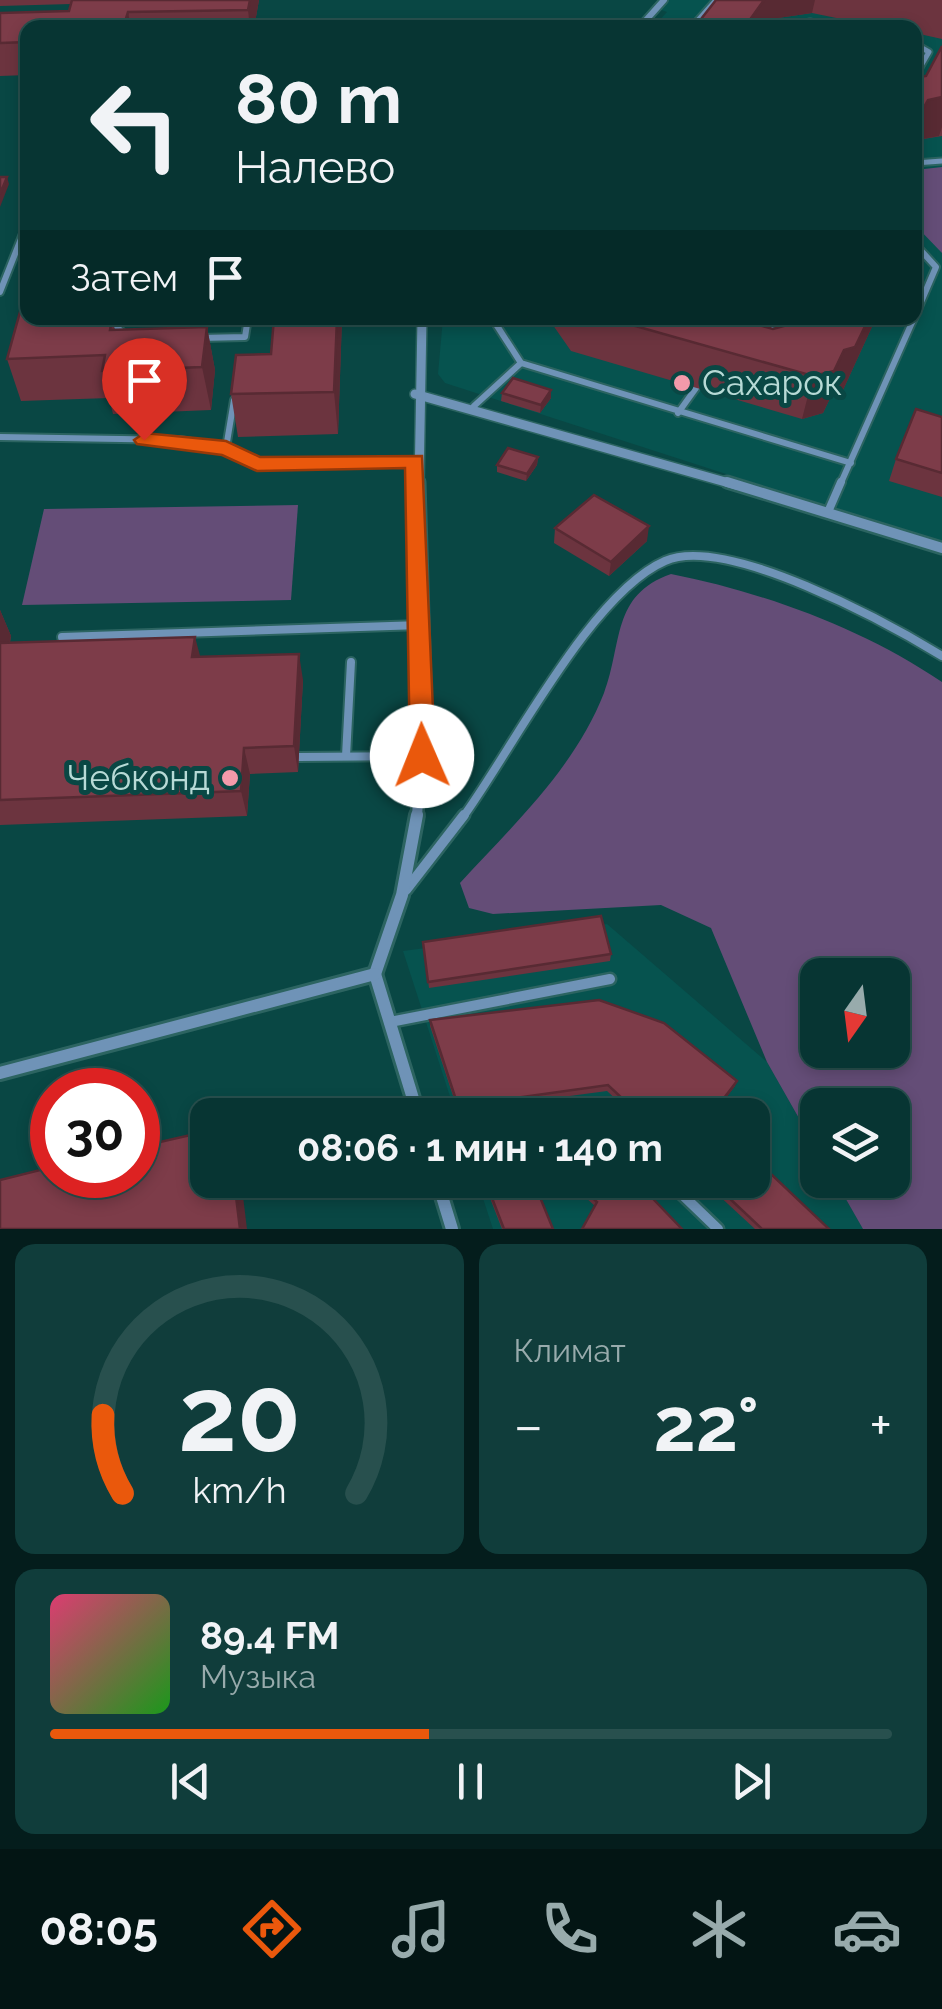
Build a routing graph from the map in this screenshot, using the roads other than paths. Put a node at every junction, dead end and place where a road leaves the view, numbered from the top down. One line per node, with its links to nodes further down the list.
1 (664, 0): 3 (street)
2 (716, 0): 4 (lane)
3 (646, 20)
4 (698, 20)
5 (20, 241): 7 (lane)
6 (922, 252): 8 (lane)
7 (0, 292)
8 (922, 300)
9 (117, 325): 16 (lane)
10 (247, 325): 15 (lane)
11 (421, 325): 23 (street)
12 (497, 325): 20 (lane)
13 (771, 325): 18 (lane)
14 (911, 325): 29 (lane)
15 (245, 336): 17 (lane); 19 (lane)
16 (133, 337)
17 (194, 338)
18 (760, 341)
19 (242, 355)
20 (521, 363): 24 (lane); 25 (lane)
21 (696, 388): 25 (lane)
22 (236, 392): 27 (lane)
23 (415, 394): 24 (street); 28 (street)
24 (474, 406): 30 (street)
25 (678, 413): 29 (lane)
26 (0, 437): 27 (lane)
27 (226, 448): 28 (lane)
28 (415, 461): 32 (street)
29 (850, 463): 30 (lane)
30 (828, 512): 31 (street)
31 (942, 548)
32 (421, 625): 33 (lane); 37 (street)
33 (62, 638)
34 (942, 656): 39 (lane)
35 (352, 662): 36 (lane)
36 (346, 756): 37 (lane); 38 (lane)
37 (422, 756): 39 (street)
38 (299, 757)
39 (403, 894): 40 (street)
40 (374, 974): 42 (street); 43 (street)
41 (610, 979): 42 (lane)
42 (390, 1022): 44 (street)
43 (0, 1073)
44 (413, 1098)
45 (443, 1198): 47 (street)
46 (686, 1198): 48 (lane)
47 (452, 1229)
48 (718, 1229)

